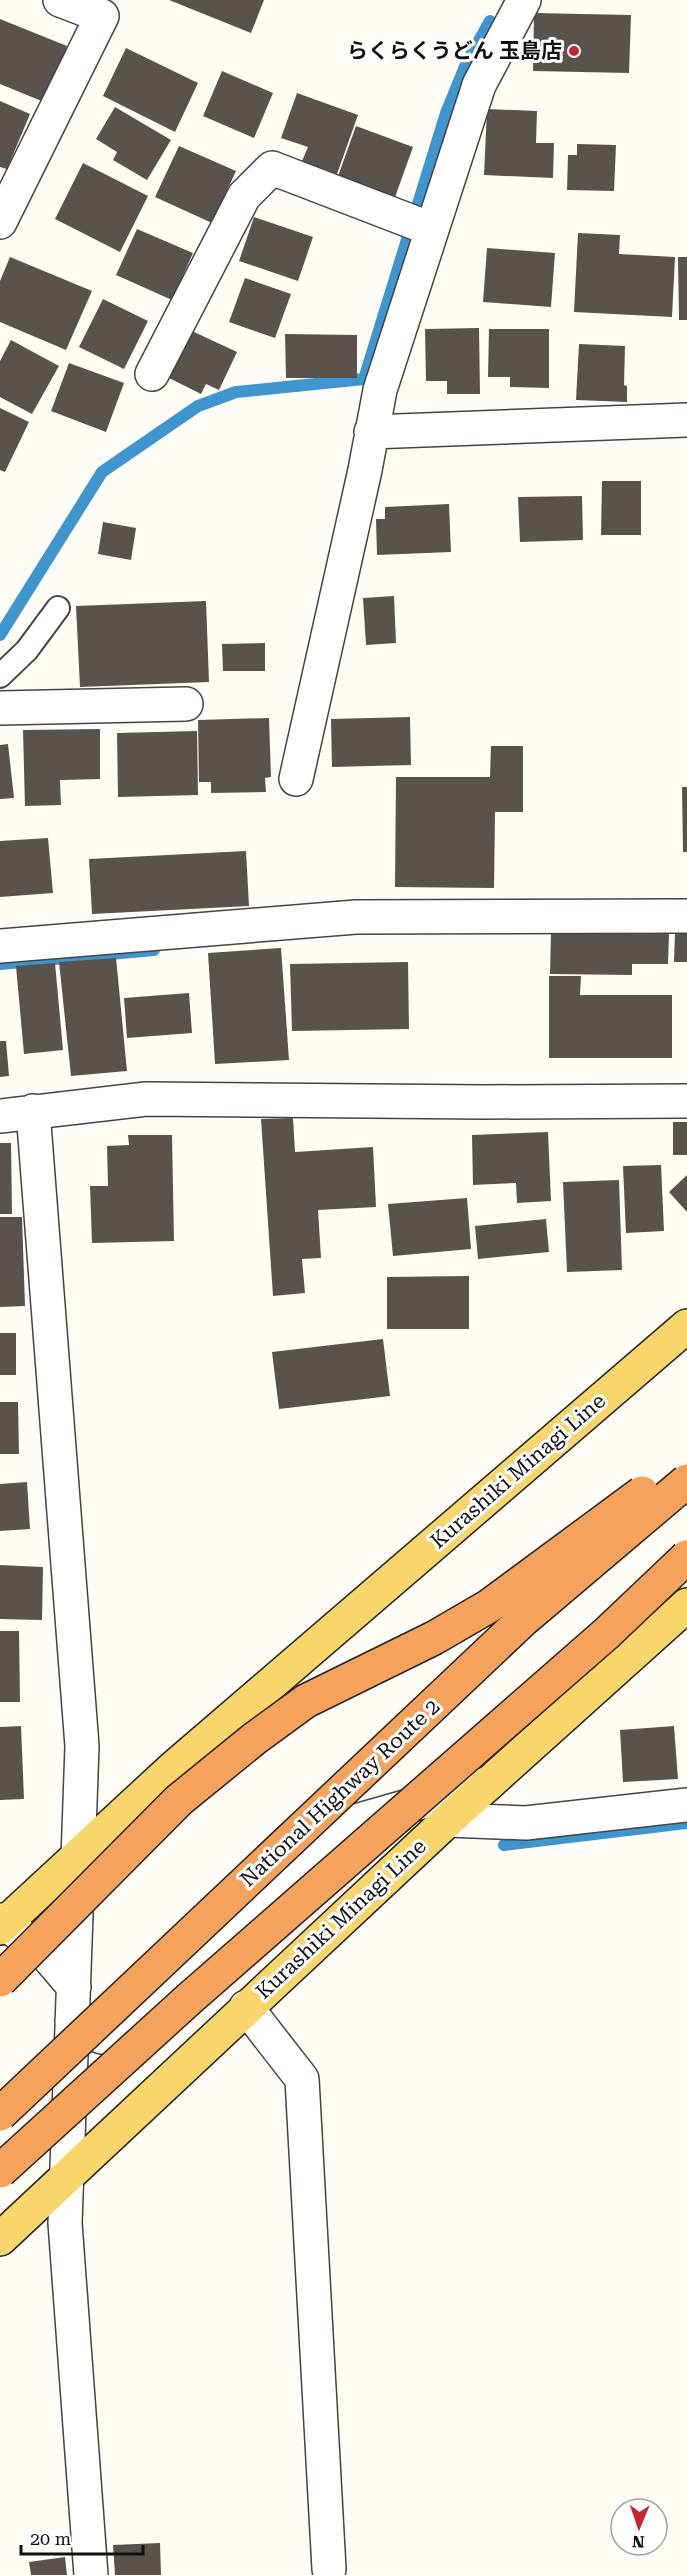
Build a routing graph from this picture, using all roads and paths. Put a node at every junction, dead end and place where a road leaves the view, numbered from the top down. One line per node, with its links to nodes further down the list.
1 (60, 0): 3 (street)
2 (524, 0): 4 (street)
3 (0, 222)
4 (419, 225): 5 (street); 7 (street)
5 (152, 374)
6 (687, 420): 7 (street)
7 (371, 432): 12 (street)
8 (58, 608): 9 (lane)
9 (0, 676)
10 (186, 704): 11 (street)
11 (0, 708)
12 (296, 779)
13 (687, 916): 14 (street)
14 (0, 946)
15 (687, 1101): 16 (street)
16 (33, 1112): 17 (street); 26 (street)
17 (0, 1116)
18 (687, 1326): 26 (main road, Kurashiki Minagi Line)
19 (687, 1460): 28 (highway, bridge)
20 (687, 1481): 32 (highway, National Highway Route 2, bridge)
21 (687, 1557): 33 (highway, bridge)
22 (687, 1605): 23 (main road, Kurashiki Minagi Line)
23 (489, 1784): 25 (main road, Kurashiki Minagi Line); 31 (street)
24 (687, 1805): 25 (street)
25 (448, 1820): 30 (main road, Kurashiki Minagi Line)
26 (79, 1854): 27 (main road, Kurashiki Minagi Line); 29 (street)
27 (2, 1923): 29 (street)
28 (0, 1980)
29 (74, 1987): 31 (street)
30 (246, 2007): 34 (main road, Kurashiki Minagi Line); 36 (street)
31 (72, 2021): 34 (street)
32 (0, 2114)
33 (0, 2171)
34 (66, 2177): 35 (main road, Kurashiki Minagi Line); 37 (street)
35 (0, 2239)
36 (329, 2568)
37 (91, 2575)

